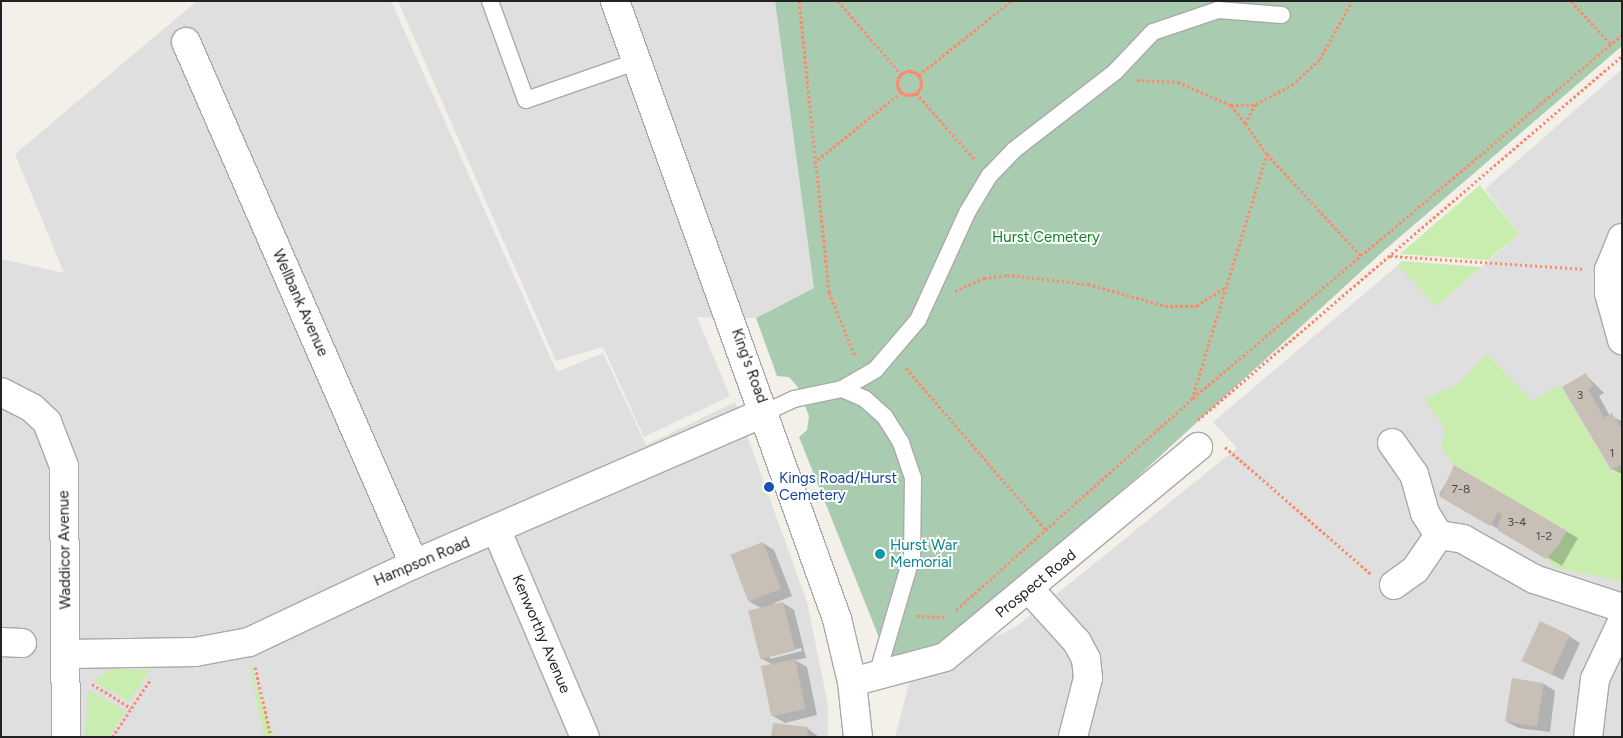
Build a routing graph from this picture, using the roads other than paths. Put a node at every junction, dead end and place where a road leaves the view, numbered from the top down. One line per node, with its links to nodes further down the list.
1 (490, 1): 5 (lane)
2 (615, 1): 5 (street, King's Road)
3 (1282, 15): 8 (lane)
4 (186, 42): 15 (street, Wellbank Avenue)
5 (638, 61): 10 (street, King's Road)
6 (1622, 238): 7 (street)
7 (1622, 340)
8 (842, 389): 10 (lane); 21 (lane)
9 (1, 392): 20 (street, Waddicor Avenue)
10 (766, 412): 13 (street, Hampson Road); 21 (street, King's Road)
11 (1204, 434): 17 (street, Prospect Road)
12 (1392, 442): 14 (street)
13 (497, 531): 15 (street, Hampson Road); 23 (street, Kenworthy Avenue)
14 (1439, 535): 16 (street); 18 (street)
15 (414, 564): 20 (street, Hampson Road)
16 (1394, 585)
17 (1030, 590): 21 (street, Prospect Road); 25 (street)
18 (1622, 608)
19 (1622, 622): 26 (street)
20 (66, 661): 22 (street, Waddicor Avenue)
21 (864, 678): 24 (street, King's Road)
22 (66, 737)
23 (585, 737)
24 (858, 737)
25 (1073, 737)
26 (1588, 737)

